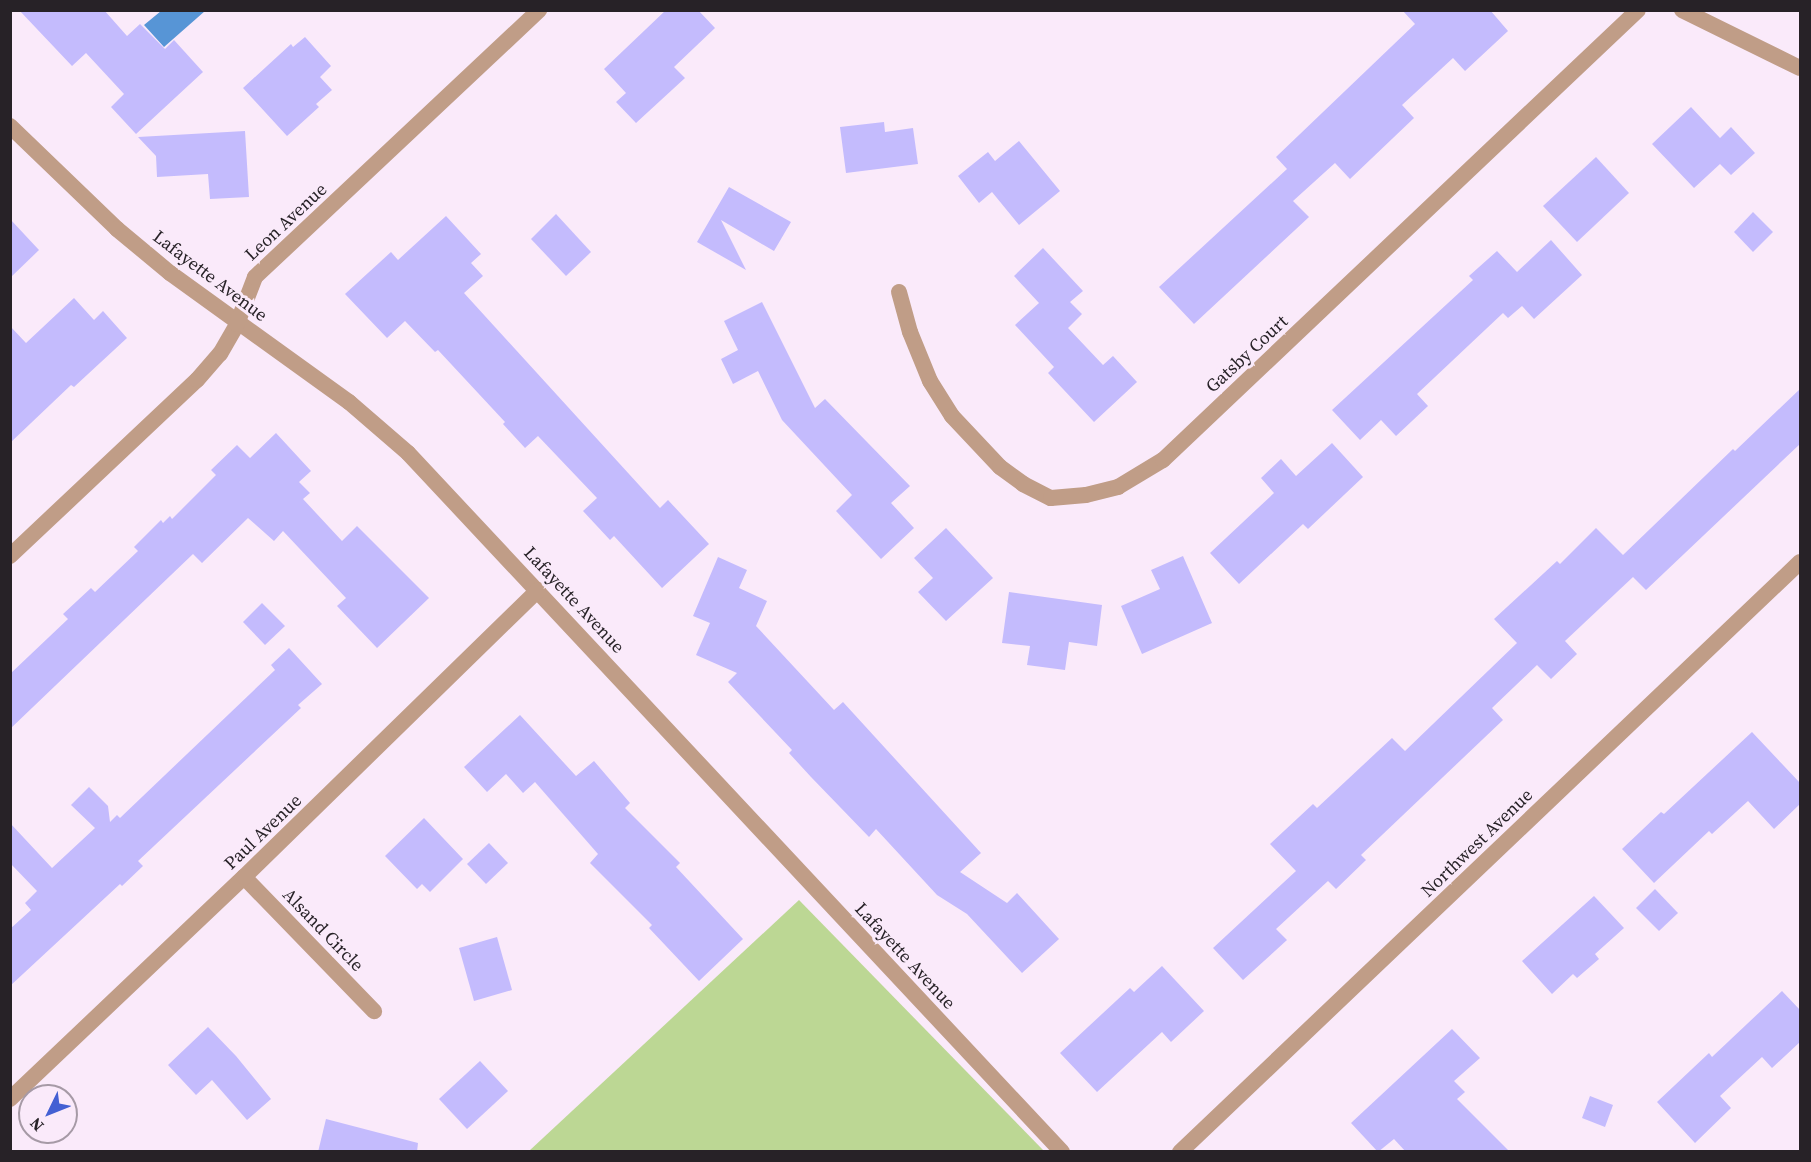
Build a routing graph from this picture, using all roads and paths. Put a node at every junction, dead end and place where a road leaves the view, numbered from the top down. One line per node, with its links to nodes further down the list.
1 (539, 10): 7 (street, Leon Avenue)
2 (1638, 10): 6 (street, Gatsby Court)
3 (1682, 10): 4 (street)
4 (1800, 68)
5 (10, 126): 7 (street, Lafayette Avenue)
6 (899, 292)
7 (237, 324): 8 (street, Leon Avenue); 10 (street, Lafayette Avenue)
8 (10, 556)
9 (1800, 562): 15 (street, Northwest Avenue)
10 (538, 590): 11 (street, Paul Avenue); 14 (street, Lafayette Avenue)
11 (244, 878): 12 (street, Alsand Circle); 13 (street, Paul Avenue)
12 (374, 1011)
13 (10, 1099)
14 (1062, 1152)
15 (1180, 1152)

